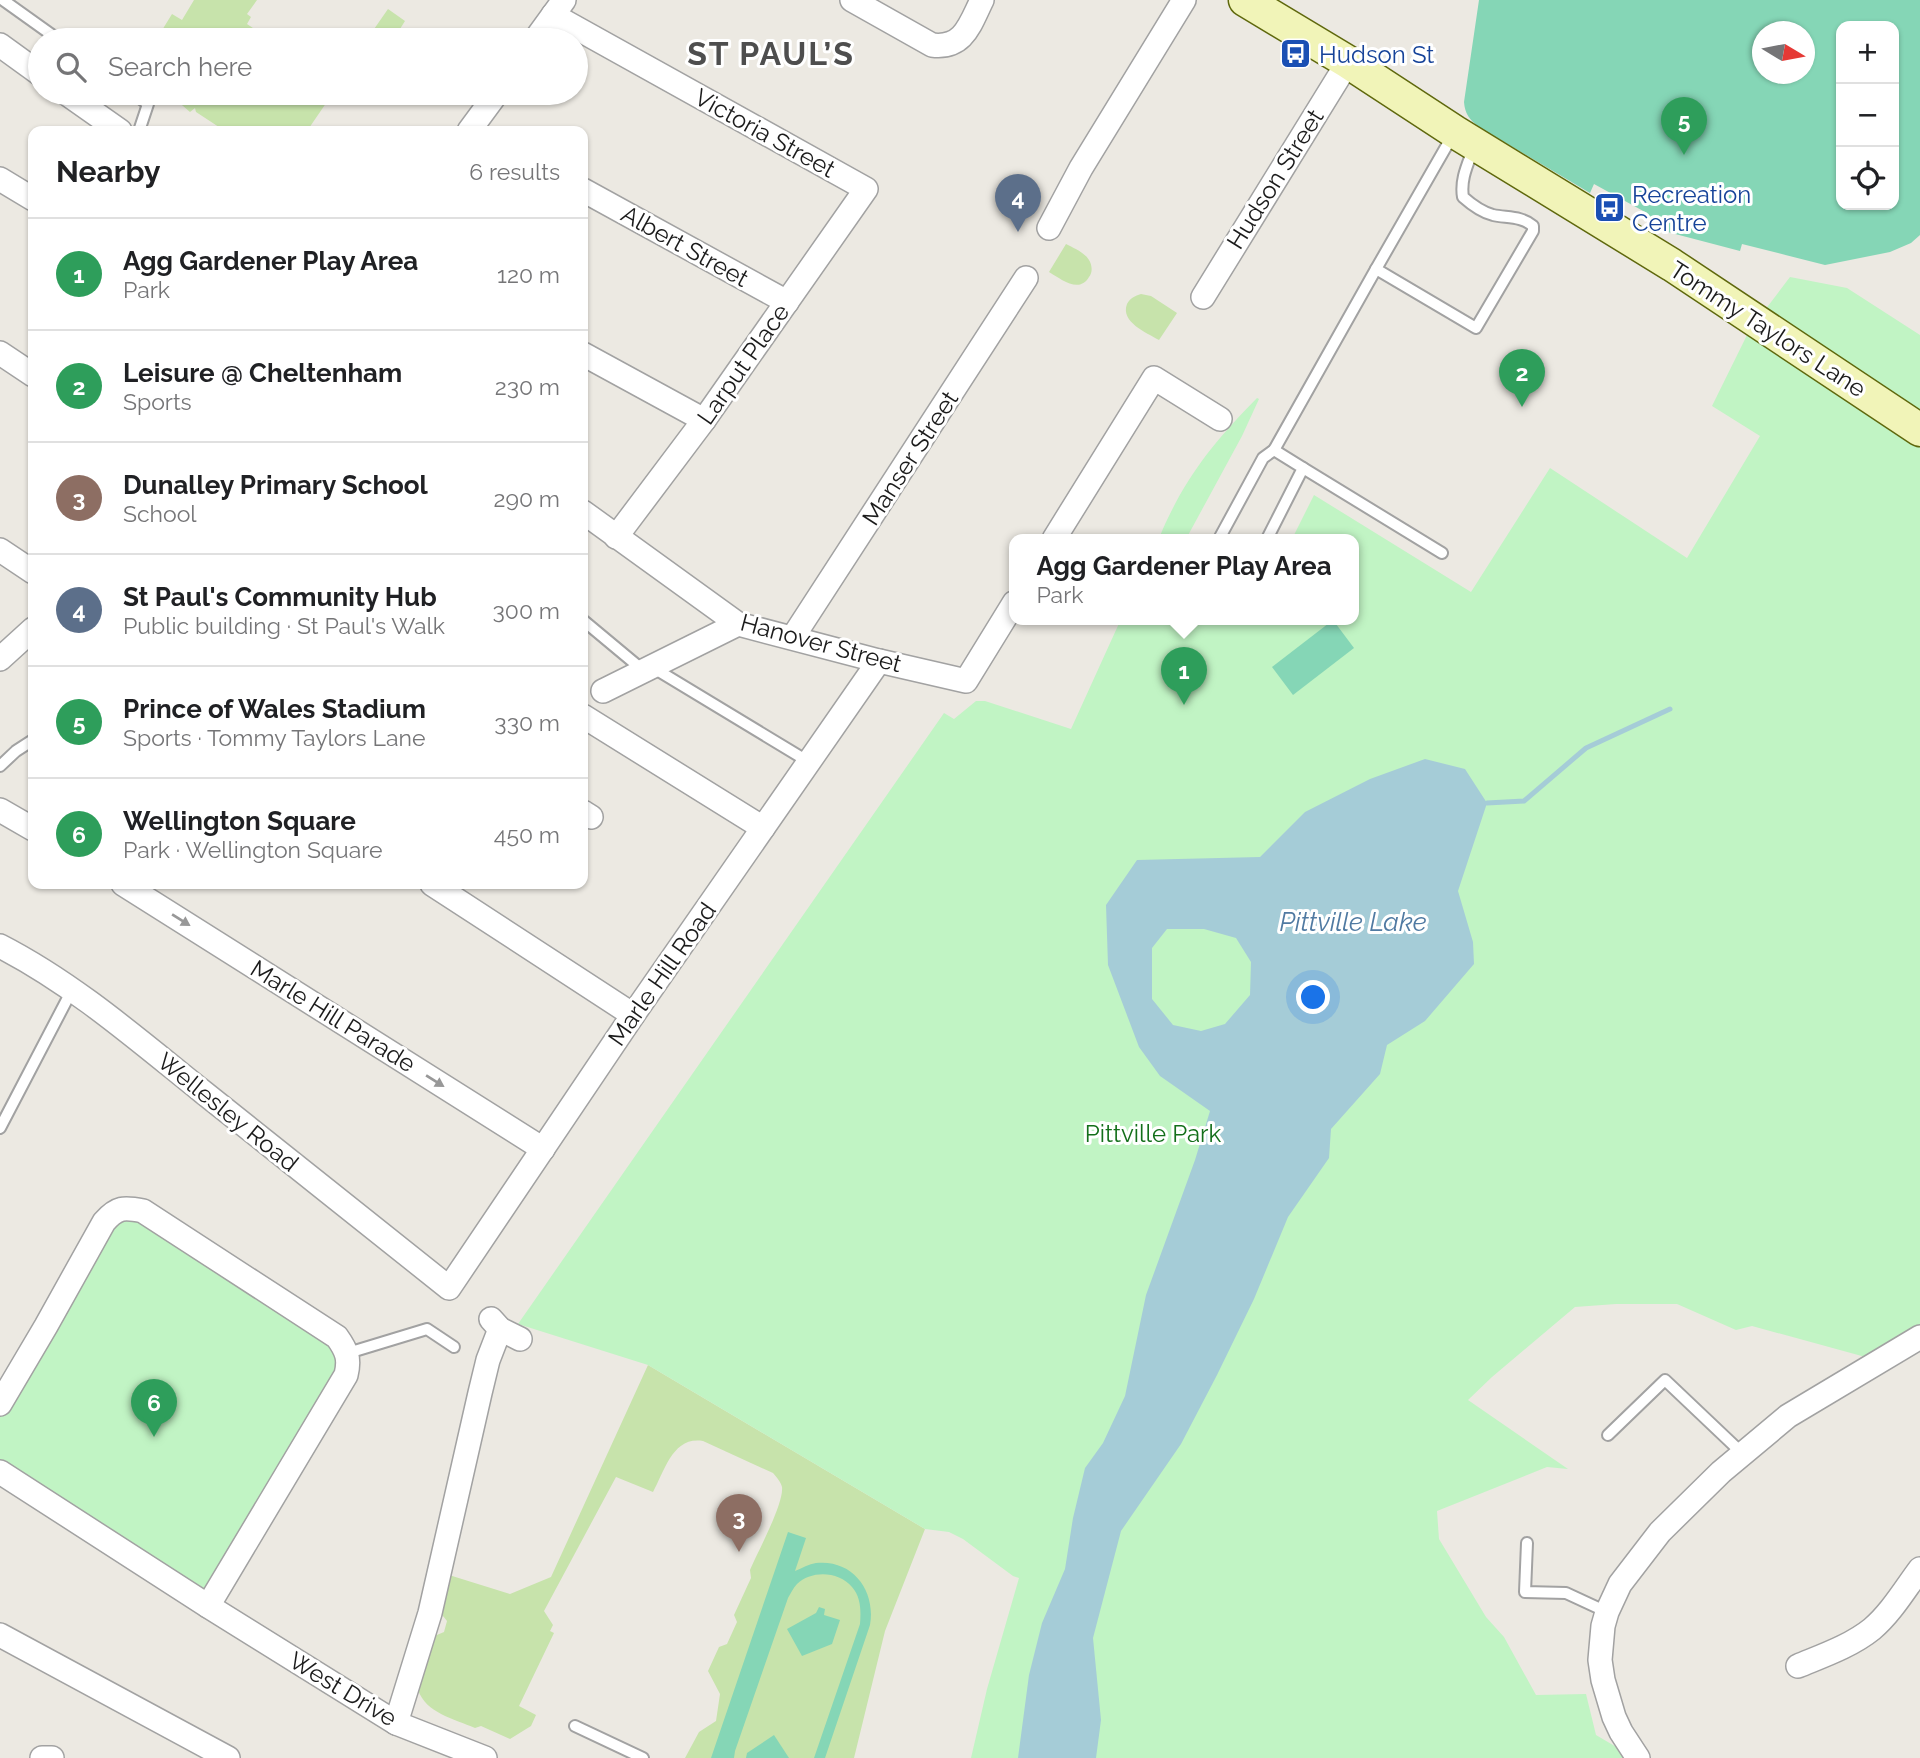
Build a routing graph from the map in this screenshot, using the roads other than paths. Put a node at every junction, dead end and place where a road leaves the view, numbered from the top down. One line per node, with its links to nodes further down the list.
1 (3, 0): 7 (lane)
2 (852, 0): 3 (street)
3 (982, 0)
4 (1184, 0): 23 (street)
5 (1245, 0): 10 (street, Tommy Taylors Lane)
6 (559, 8): 8 (street); 20 (street, Victoria Street)
7 (42, 28)
8 (544, 28)
9 (0, 45): 11 (street)
10 (1348, 62): 18 (street, Tommy Taylors Lane); 26 (street, Hudson Street)
11 (28, 65)
12 (83, 105): 15 (street)
13 (148, 105): 16 (lane)
14 (489, 105): 17 (street)
15 (113, 126)
16 (141, 126)
17 (475, 126)
18 (1456, 133): 24 (lane); 24 (lane); 33 (street, Tommy Taylors Lane)
19 (0, 179): 22 (street)
20 (866, 189): 27 (street, Larput Place)
21 (588, 193): 27 (street, Albert Street)
22 (28, 196)
23 (1049, 228)
24 (1376, 269): 34 (lane)
25 (1026, 278): 48 (street, Manser Street)
26 (1203, 297)
27 (787, 302): 32 (street, Larput Place)
28 (0, 353): 30 (street)
29 (588, 357): 32 (street)
30 (28, 372)
31 (1220, 419): 37 (street)
32 (704, 420): 40 (street, Larput Place)
33 (1920, 430)
34 (1275, 450): 35 (lane); 38 (lane)
35 (1303, 468): 39 (lane); 42 (lane)
36 (588, 516): 40 (street, Hanover Street)
37 (1057, 534)
38 (1222, 534)
39 (1269, 534)
40 (616, 537): 46 (street, Hanover Street)
41 (0, 550): 43 (street)
42 (1442, 553)
43 (28, 569)
44 (1009, 611): 50 (street, Hanover Street)
45 (588, 624): 51 (lane)
46 (738, 624): 48 (street, Hanover Street); 51 (street)
47 (28, 634): 49 (street)
48 (793, 637): 50 (street, Hanover Street)
49 (0, 659)
50 (879, 661): 55 (street, Marle Hill Road)
51 (648, 669): 52 (street); 55 (lane)
52 (603, 691)
53 (588, 719): 59 (street)
54 (28, 743): 56 (lane)
55 (809, 762): 59 (street, Marle Hill Road)
56 (0, 766)
57 (0, 810): 58 (street)
58 (28, 826)
59 (763, 828): 64 (street, Marle Hill Road)
60 (131, 889): 66 (street, Marle Hill Parade, one-way to 66)
61 (440, 889): 64 (street)
62 (0, 946): 63 (street, Wellesley Road)
63 (72, 990): 65 (lane); 67 (street, Wellesley Road)
64 (633, 1015): 66 (street, Marle Hill Road)
65 (0, 1128)
66 (543, 1149): 67 (street, Marle Hill Road)
67 (449, 1288)
68 (504, 1329): 82 (street)
69 (1920, 1337): 74 (street)
70 (454, 1347): 71 (lane)
71 (348, 1353): 72 (street); 78 (street)
72 (0, 1404)
73 (1608, 1436): 74 (lane)
74 (1743, 1454): 79 (street)
75 (0, 1472): 78 (street, West Drive)
76 (1527, 1543): 79 (lane)
77 (1920, 1569): 81 (street)
78 (208, 1606): 82 (street, West Drive)
79 (1607, 1612): 90 (street)
80 (0, 1635): 87 (street)
81 (1798, 1666)
82 (396, 1723): 84 (street, West Drive)
83 (575, 1726): 89 (lane)
84 (448, 1751): 88 (street, West Drive)
85 (42, 1758): 86 (street)
86 (52, 1758)
87 (228, 1758)
88 (485, 1758)
89 (643, 1758)
90 (1638, 1758)

